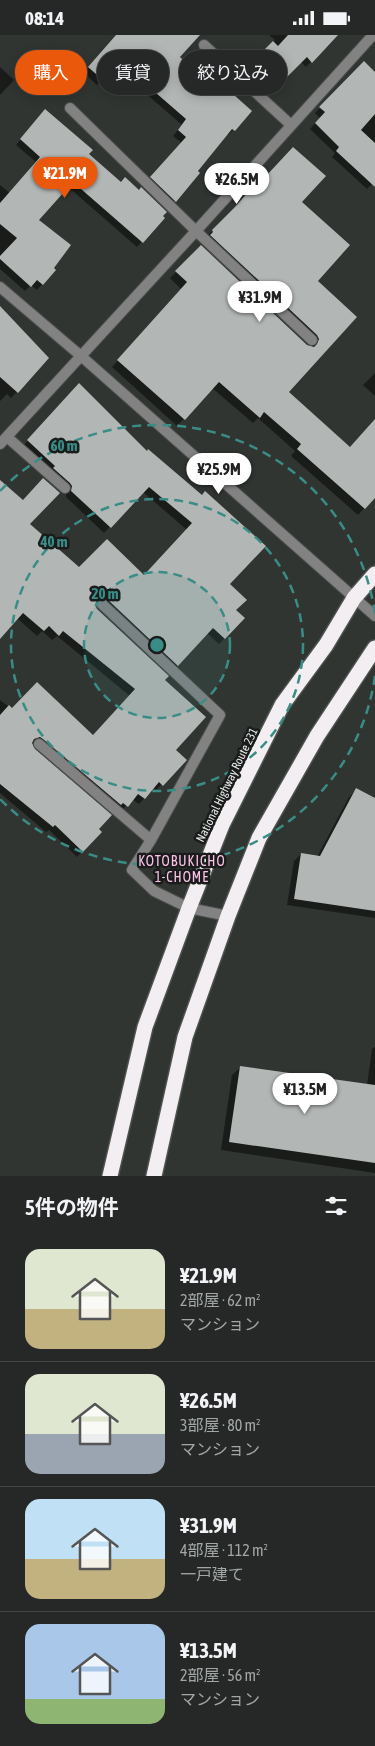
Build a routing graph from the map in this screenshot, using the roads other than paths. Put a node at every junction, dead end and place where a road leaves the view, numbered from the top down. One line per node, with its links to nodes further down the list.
1 (373, 35): 4 (street)
2 (204, 45): 4 (street)
3 (70, 108): 5 (street)
4 (291, 125): 5 (street)
5 (196, 231): 7 (street); 8 (street)
6 (0, 287): 8 (street)
7 (312, 339)
8 (81, 356): 9 (street); 12 (street)
9 (3, 441): 10 (street)
10 (65, 487)
11 (375, 574): 12 (highway, National Highway Route 231)
12 (354, 598): 14 (street); 18 (highway, National Highway Route 231)
13 (102, 604): 17 (street)
14 (375, 616)
15 (375, 649): 19 (highway)
16 (40, 745): 17 (street)
17 (150, 840): 18 (street)
18 (189, 908): 19 (street); 20 (highway, National Highway Route 231)
19 (228, 916): 21 (highway)
20 (110, 1176)
21 (154, 1176)

